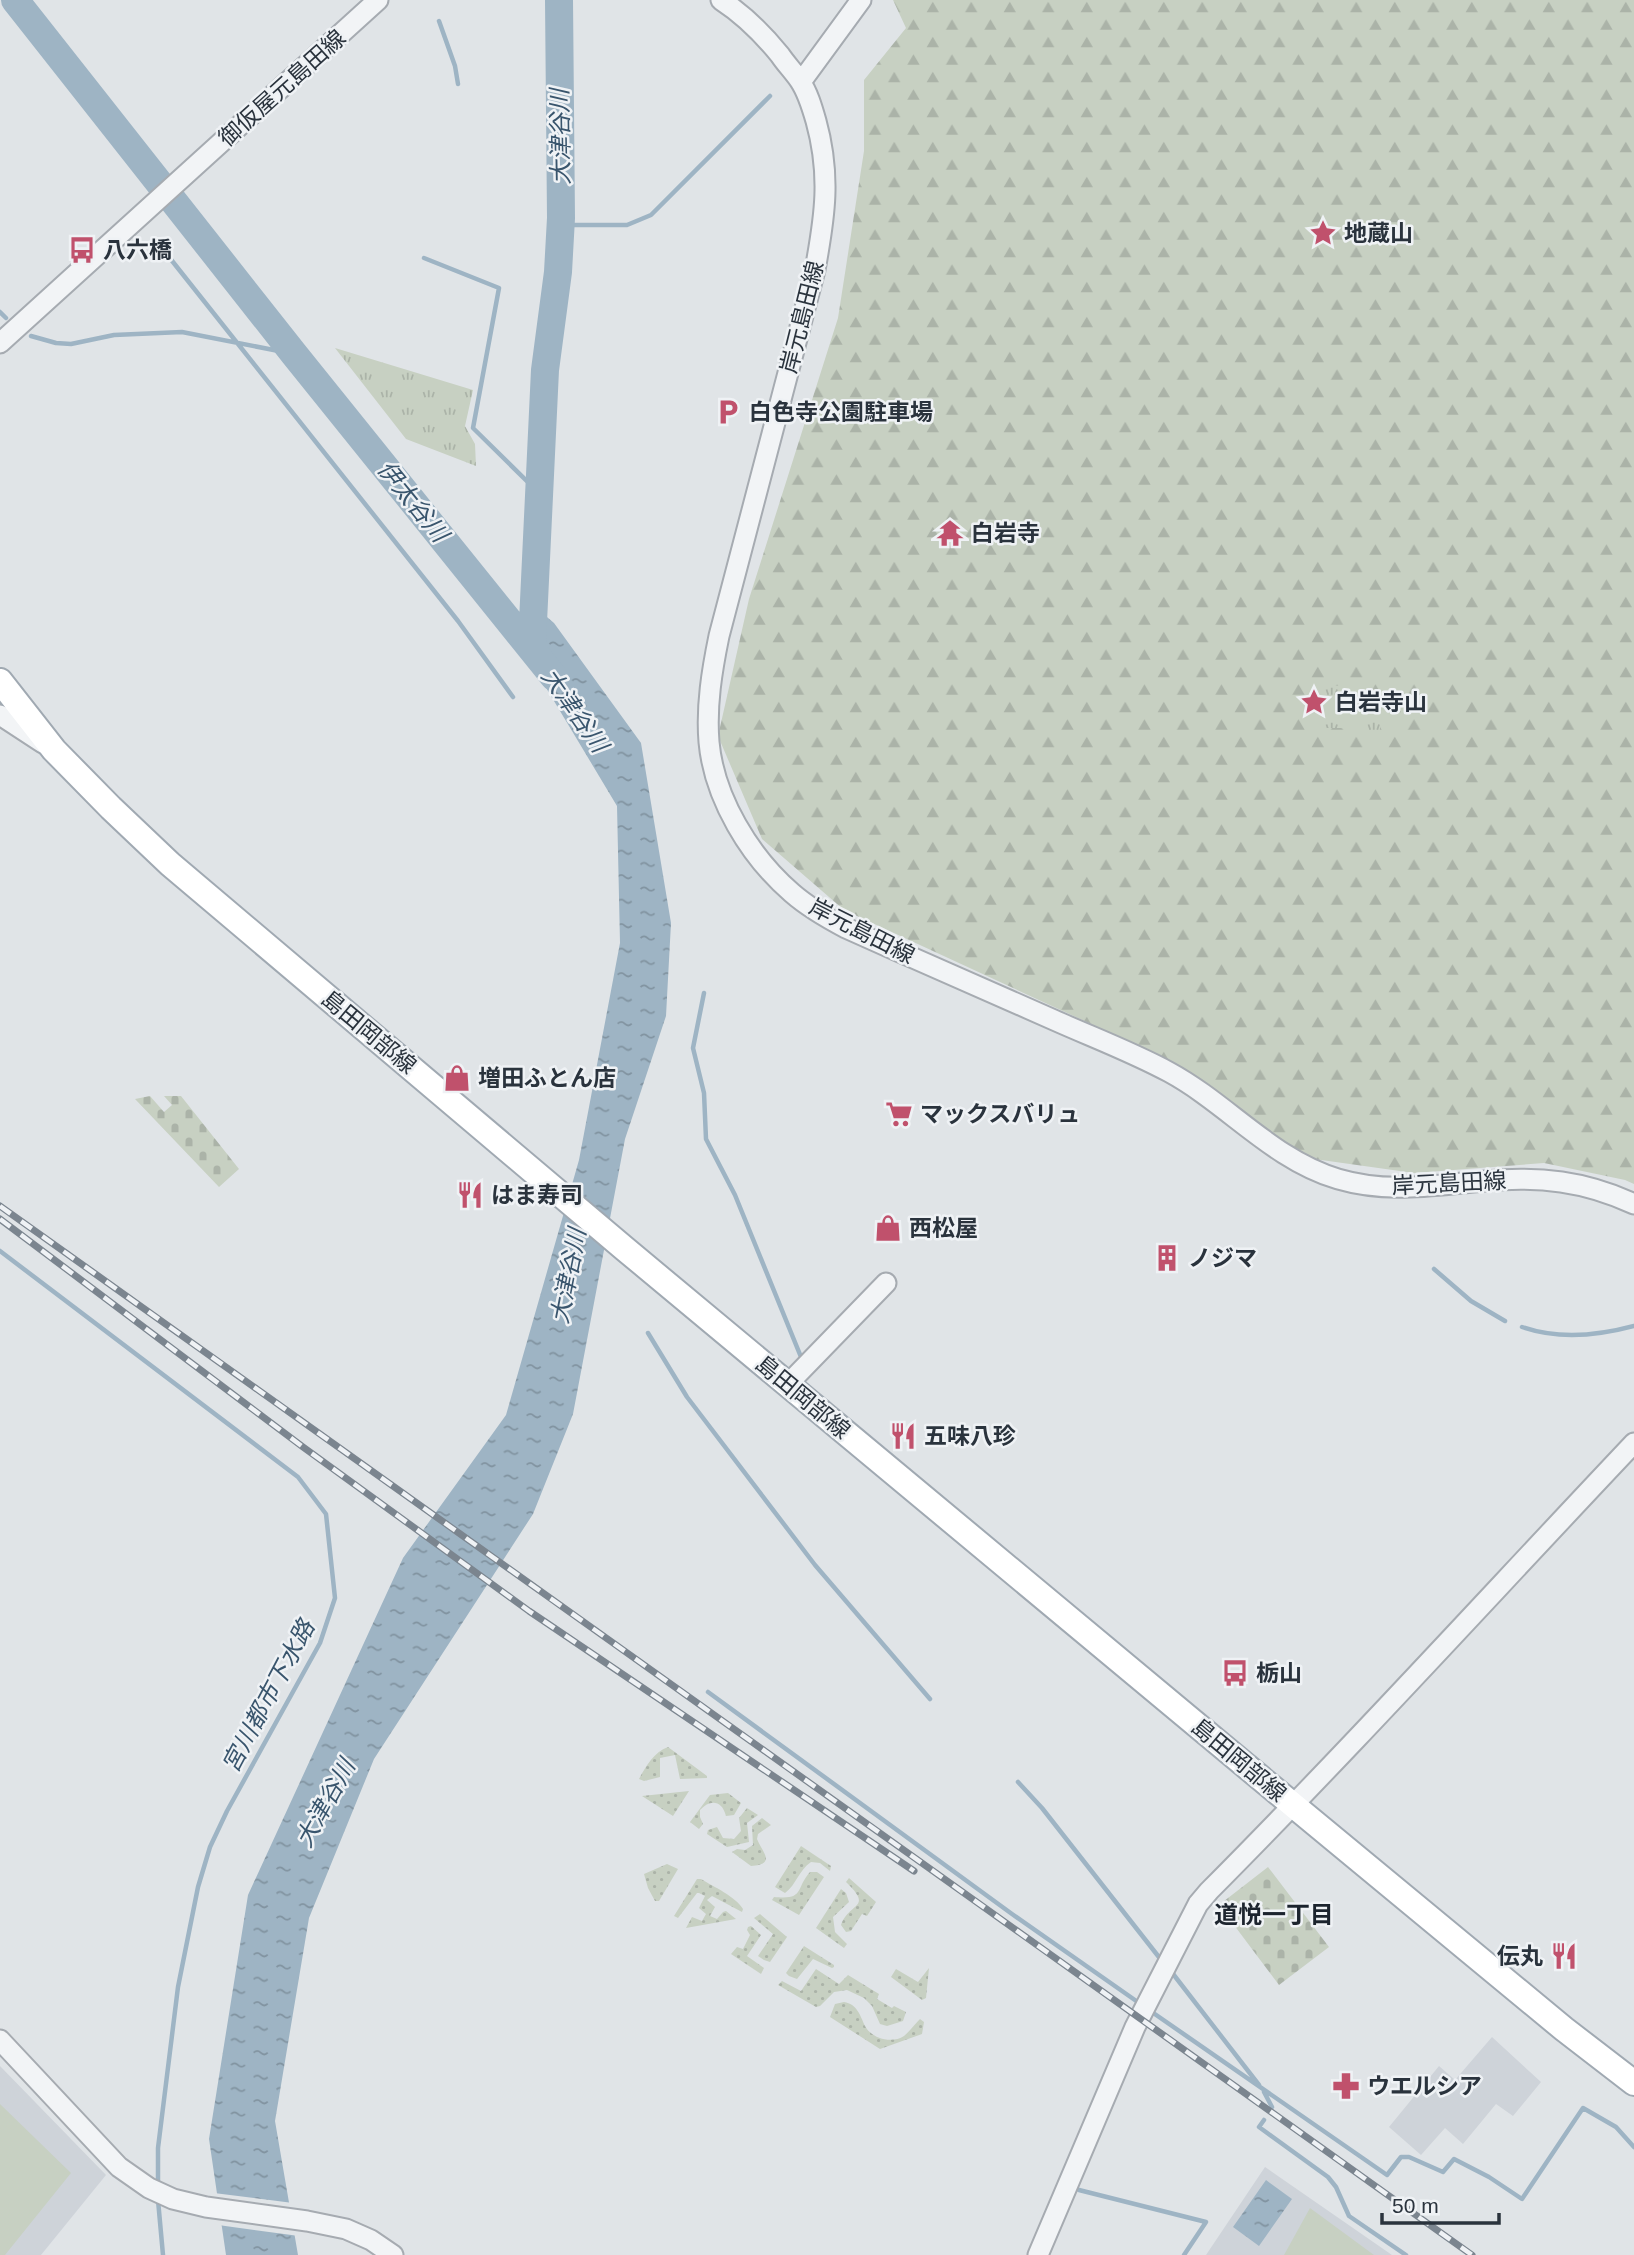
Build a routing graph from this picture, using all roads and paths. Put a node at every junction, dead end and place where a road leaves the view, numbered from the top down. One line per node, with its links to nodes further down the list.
1 (378, 0): 5 (street, 御仮屋元島田線)
2 (721, 0): 4 (street, 岸元島田線)
3 (861, 0): 4 (street)
4 (800, 82): 9 (street, 岸元島田線)
5 (0, 343)
6 (0, 681): 8 (main road, 島田岡部線)
7 (0, 715): 8 (street)
8 (54, 750): 11 (main road, 島田岡部線)
9 (1634, 1204)
10 (886, 1283): 11 (street)
11 (788, 1384): 13 (main road, 島田岡部線)
12 (1634, 1443): 13 (street)
13 (1293, 1805): 15 (main road, 島田岡部線); 17 (street)
14 (0, 2040): 16 (street)
15 (1634, 2083)
16 (393, 2255)
17 (1038, 2255)

